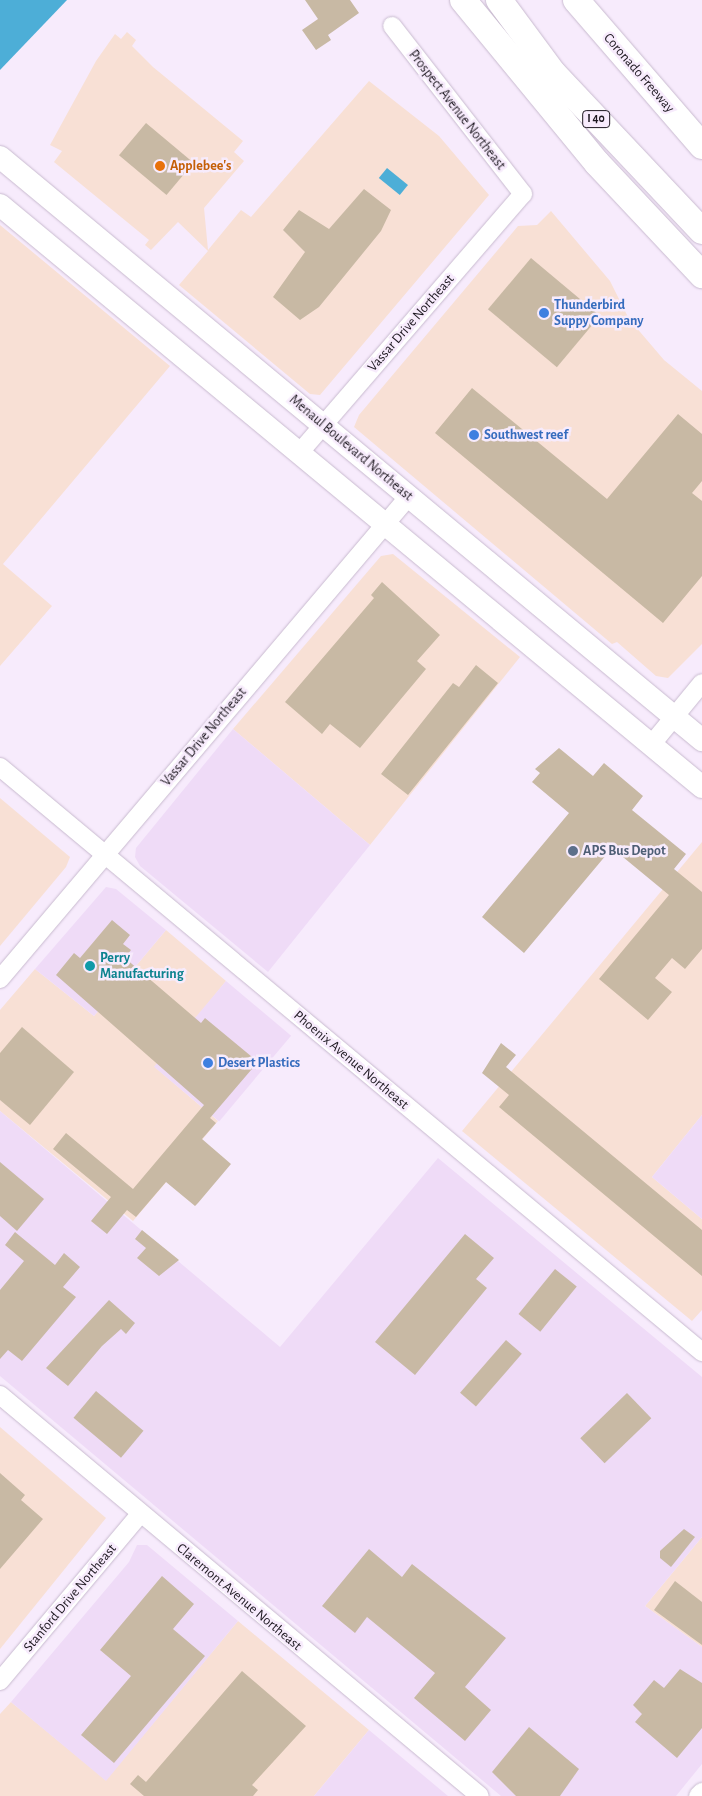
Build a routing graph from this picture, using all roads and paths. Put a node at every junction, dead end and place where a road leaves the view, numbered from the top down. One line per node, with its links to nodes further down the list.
1 (463, 0): 10 (highway)
2 (499, 0): 9 (highway, I 40)
3 (576, 0): 5 (highway, Coronado Freeway)
4 (392, 26): 7 (street, Prospect Avenue Northeast)
5 (702, 146)
6 (0, 157): 11 (main road, Menaul Boulevard Northeast)
7 (523, 194): 11 (street, Vassar Drive Northeast)
8 (0, 205): 12 (main road)
9 (702, 231)
10 (702, 275)
11 (323, 425): 12 (street, Vassar Drive Northeast); 13 (main road, Menaul Boulevard Northeast)
12 (300, 452): 14 (main road)
13 (409, 496): 14 (street, Vassar Drive Northeast); 16 (main road, Menaul Boulevard Northeast)
14 (386, 524): 18 (main road); 21 (street, Vassar Drive Northeast)
15 (702, 683): 16 (street)
16 (674, 717): 17 (main road, Menaul Boulevard Northeast); 18 (street)
17 (702, 740)
18 (651, 745): 20 (main road)
19 (0, 768): 21 (street, Phoenix Avenue Northeast)
20 (702, 788)
21 (104, 855): 22 (street, Vassar Drive Northeast); 23 (street, Phoenix Avenue Northeast)
22 (0, 980)
23 (702, 1352)
24 (0, 1395): 25 (street, Claremont Avenue Northeast)
25 (140, 1514): 26 (street, Stanford Drive Northeast); 28 (street, Claremont Avenue Northeast)
26 (0, 1681)
27 (702, 1792): 29 (street)
28 (480, 1796)
29 (698, 1796)

